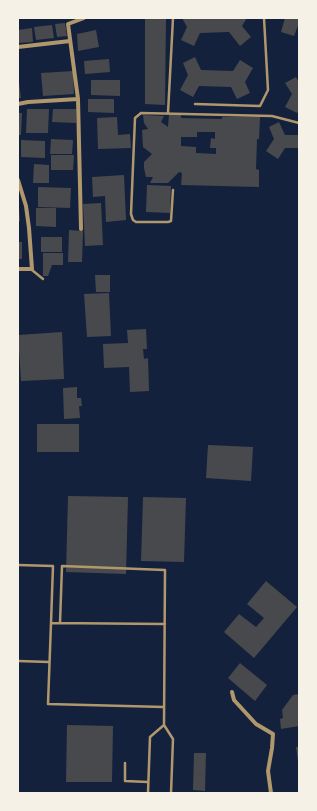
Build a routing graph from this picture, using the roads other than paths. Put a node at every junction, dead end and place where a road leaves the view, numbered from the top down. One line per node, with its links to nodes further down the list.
1 (66, 18): 5 (street)
2 (84, 18): 5 (street)
3 (173, 18): 11 (lane)
4 (264, 18): 10 (lane)
5 (68, 24): 6 (street)
6 (70, 41): 7 (street); 8 (street)
7 (18, 47)
8 (78, 99): 9 (street); 15 (street)
9 (18, 104)
10 (195, 104)
11 (168, 114): 12 (lane); 14 (lane)
12 (299, 123)
13 (18, 180): 17 (street)
14 (172, 190)
15 (81, 229)
16 (18, 269): 17 (street)
17 (32, 269): 18 (lane)
18 (43, 279)
19 (18, 565): 20 (lane)
20 (51, 623): 21 (lane); 24 (lane)
21 (60, 623): 22 (lane); 22 (lane)
22 (165, 624): 26 (lane)
23 (18, 661): 24 (lane)
24 (50, 662): 26 (lane)
25 (232, 692): 32 (street)
26 (164, 707): 27 (lane)
27 (164, 725): 29 (lane); 31 (lane)
28 (125, 763): 29 (lane)
29 (148, 782): 30 (lane)
30 (148, 793)
31 (171, 793)
32 (271, 793)

